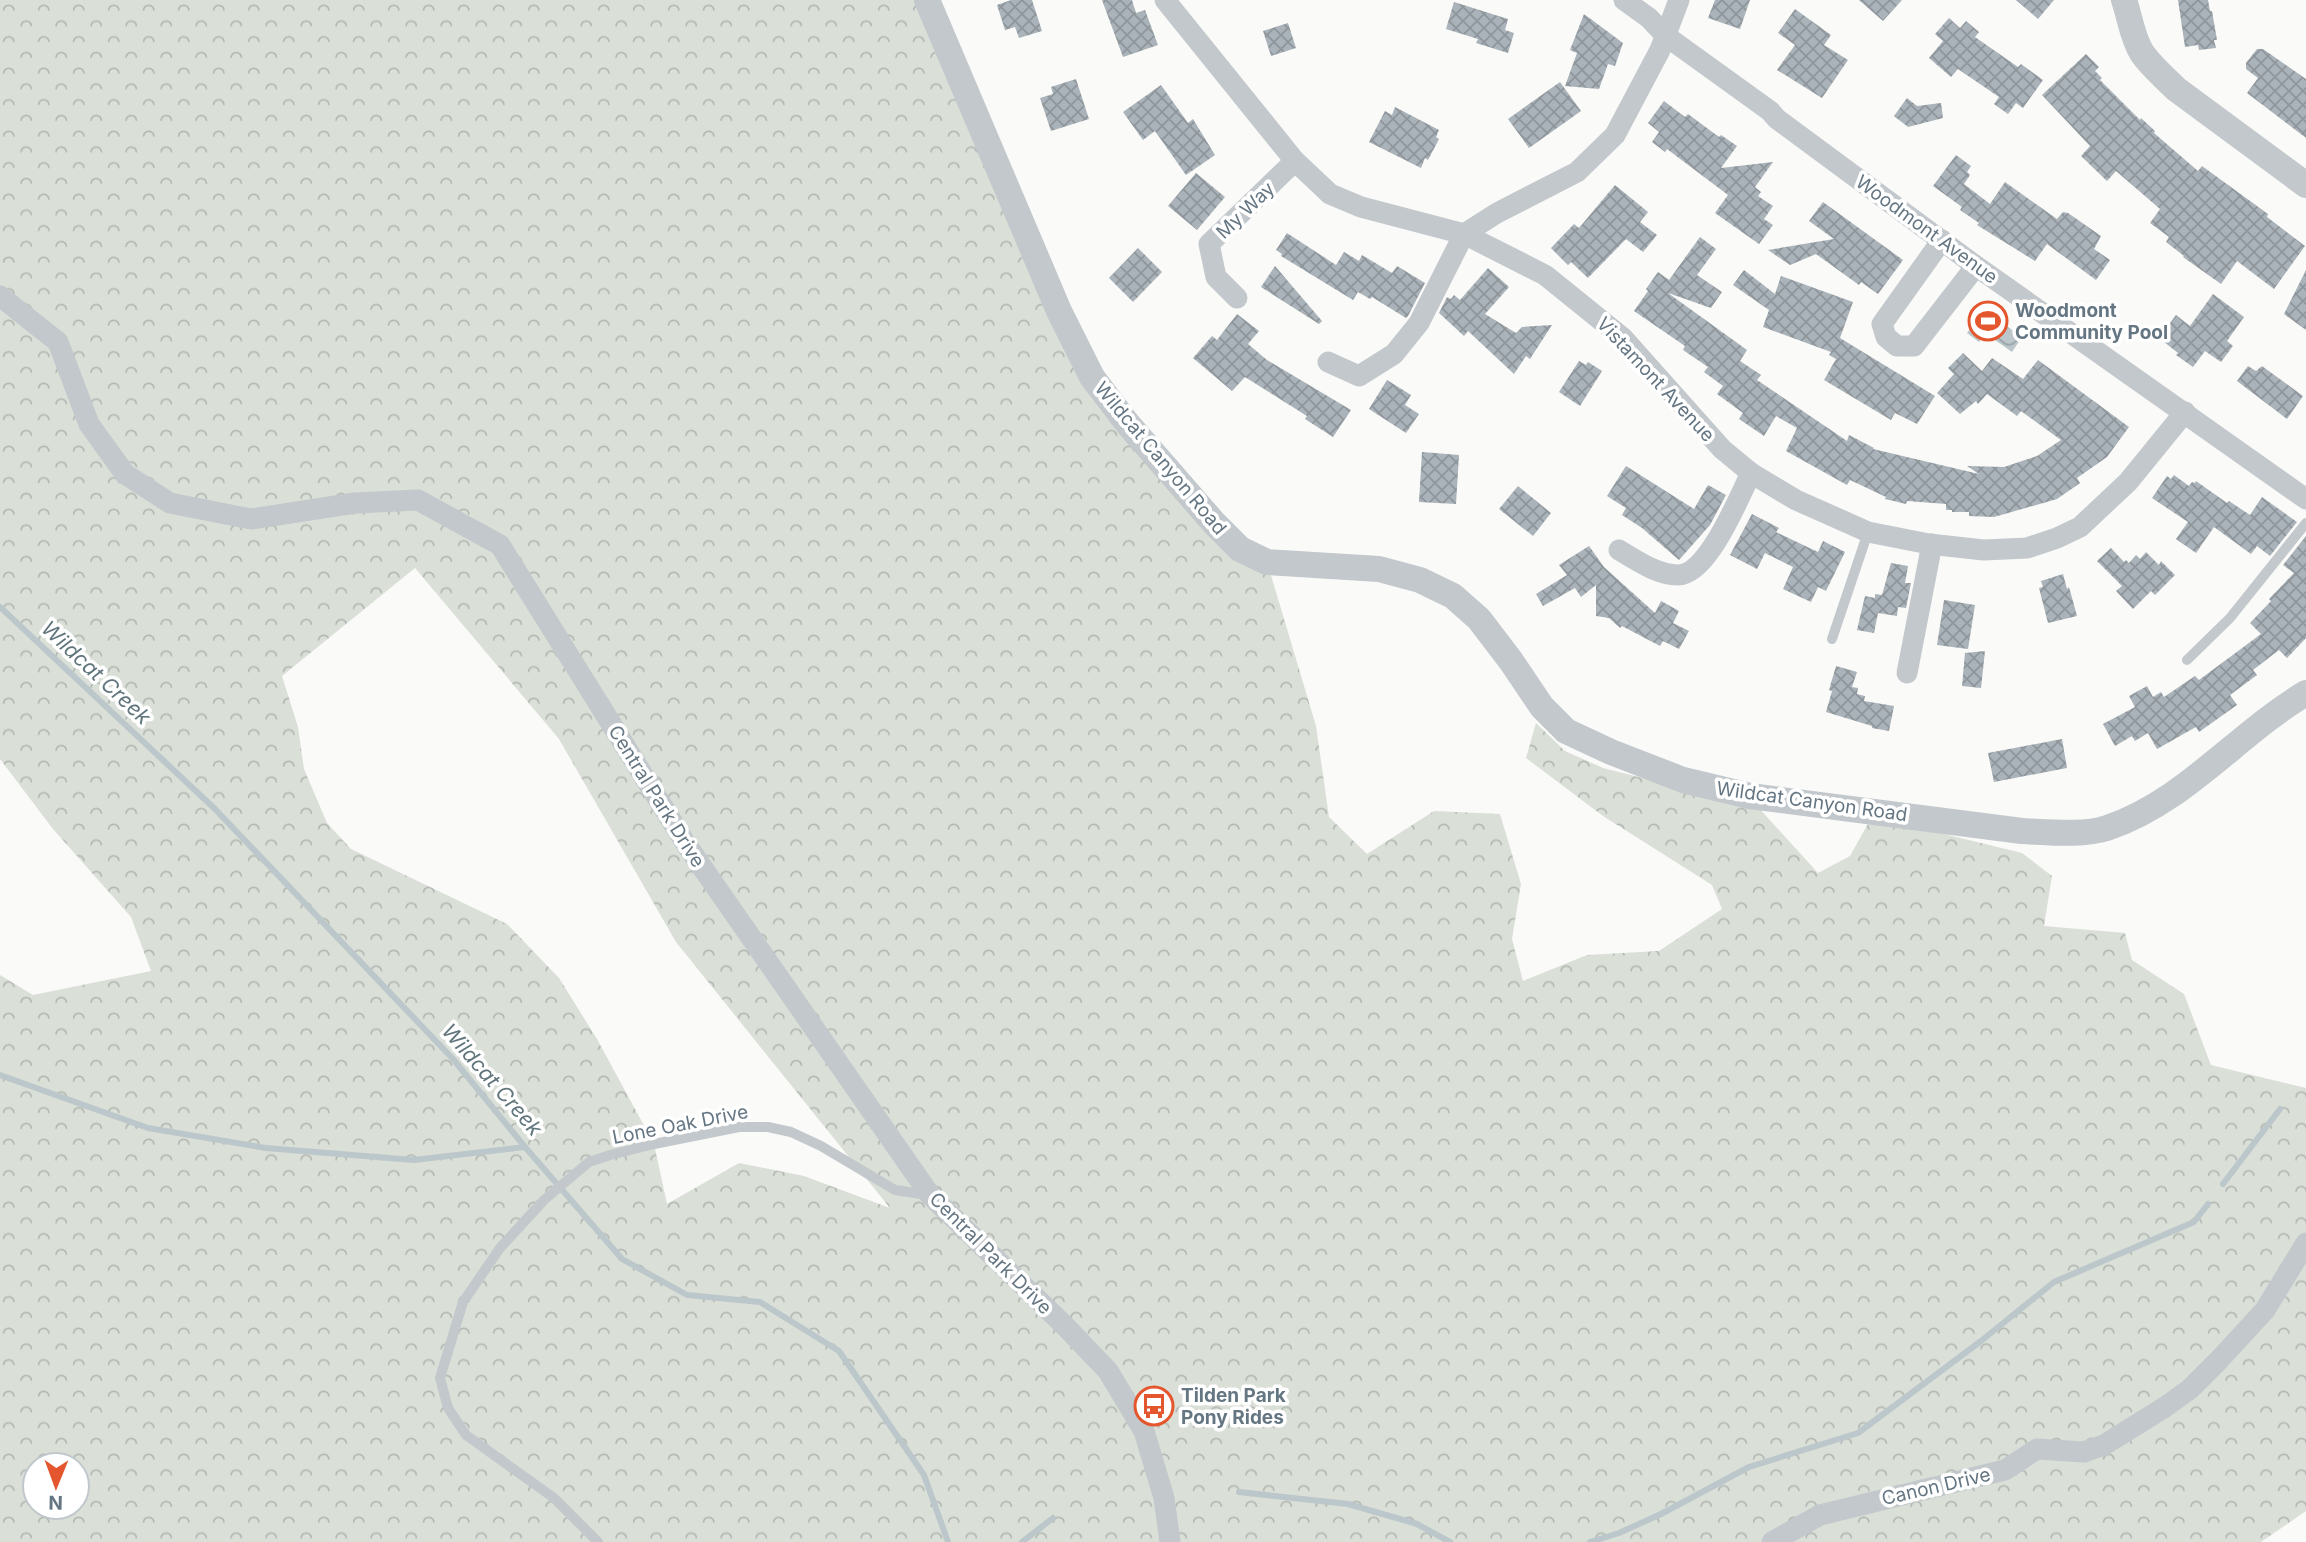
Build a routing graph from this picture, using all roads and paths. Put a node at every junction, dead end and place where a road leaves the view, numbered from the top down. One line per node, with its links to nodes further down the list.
1 (927, 0): 25 (street, Wildcat Canyon Road)
2 (1165, 0): 7 (street, Vistamont Avenue)
3 (1624, 0): 6 (street, Woodmont Avenue)
4 (1679, 0): 6 (street)
5 (2124, 0): 8 (street)
6 (1667, 36): 9 (street); 10 (street, Woodmont Avenue)
7 (1296, 161): 9 (street, Vistamont Avenue); 13 (street, My Way)
8 (2306, 184)
9 (1464, 234): 14 (street); 16 (street, Vistamont Avenue)
10 (1942, 240): 11 (street, Woodmont Avenue); 11 (street)
11 (1976, 266): 15 (street, Woodmont Avenue)
12 (0, 296): 26 (street, Central Park Drive)
13 (1237, 298)
14 (1328, 362)
15 (2185, 412): 17 (street, Woodmont Avenue); 20 (street, Vistamont Avenue)
16 (1751, 473): 19 (street, Vistamont Avenue); 21 (street)
17 (2306, 499)
18 (2306, 523): 23 (lane)
19 (1868, 532): 20 (street, Vistamont Avenue); 22 (lane)
20 (1932, 544): 24 (street)
21 (1619, 550)
22 (1832, 639)
23 (2187, 660)
24 (1907, 673)
25 (2306, 693)
26 (930, 1195): 28 (lane, Lone Oak Drive); 29 (street, Central Park Drive)
27 (2306, 1243): 30 (street, Canon Drive)
28 (598, 1542)
29 (1170, 1542)
30 (1772, 1542)

